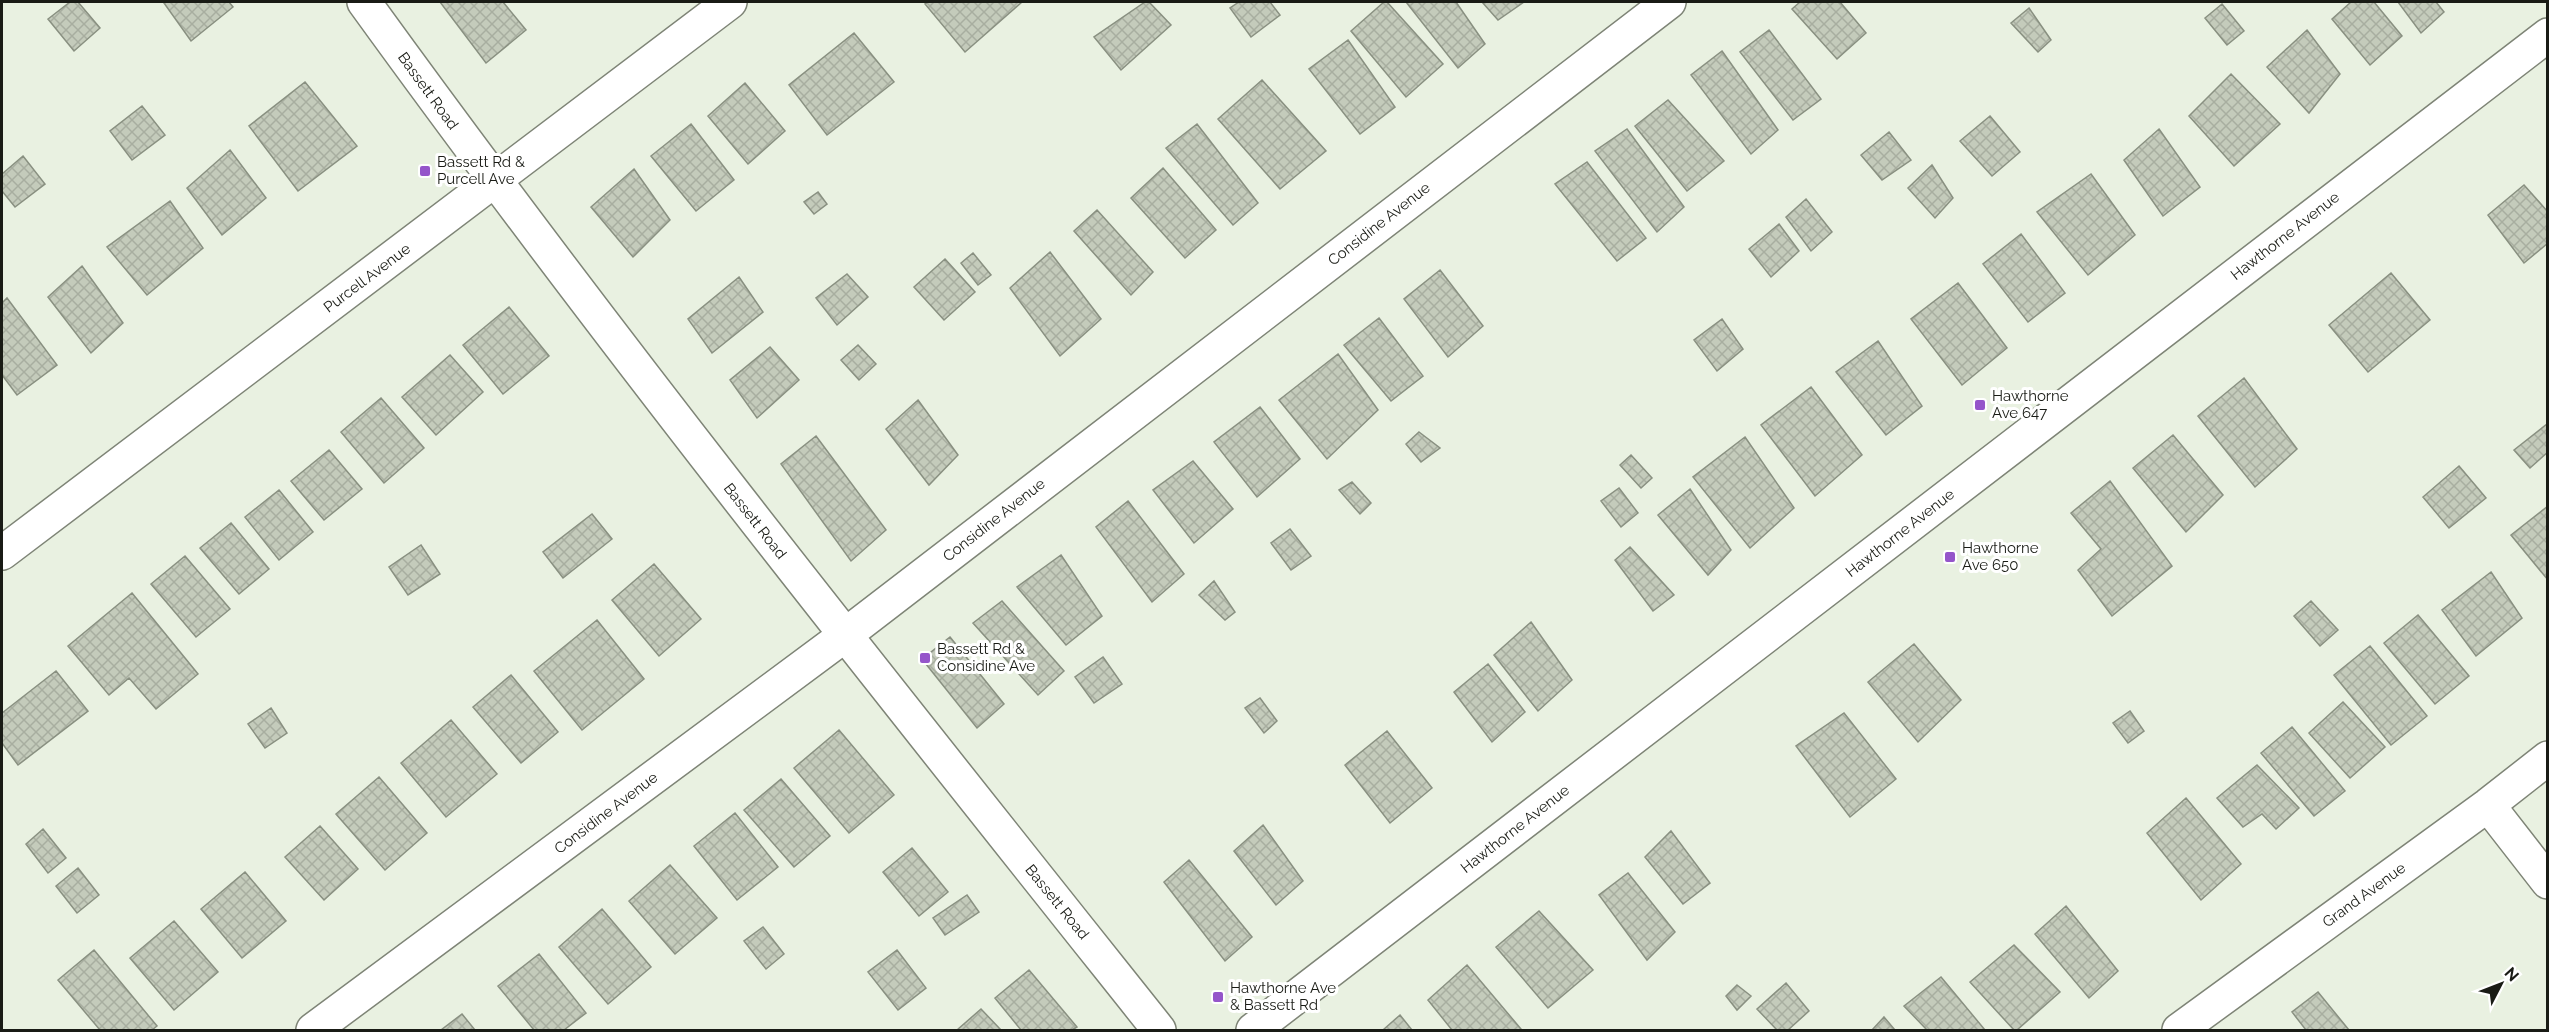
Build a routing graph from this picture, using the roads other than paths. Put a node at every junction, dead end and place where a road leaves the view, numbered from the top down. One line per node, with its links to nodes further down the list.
1 (364, 2): 5 (street, Bassett Road)
2 (730, 2): 5 (street, Purcell Avenue)
3 (1669, 2): 7 (street, Considine Avenue)
4 (2547, 35): 13 (street, Hawthorne Avenue)
5 (494, 182): 6 (street, Purcell Avenue); 7 (street, Bassett Road)
6 (2, 553)
7 (844, 636): 11 (street, Considine Avenue); 12 (street, Bassett Road)
8 (2547, 758): 9 (street, Grand Avenue)
9 (2488, 805): 10 (street); 14 (street, Grand Avenue)
10 (2547, 882)
11 (313, 1030)
12 (1159, 1030)
13 (1253, 1030)
14 (2178, 1030)

